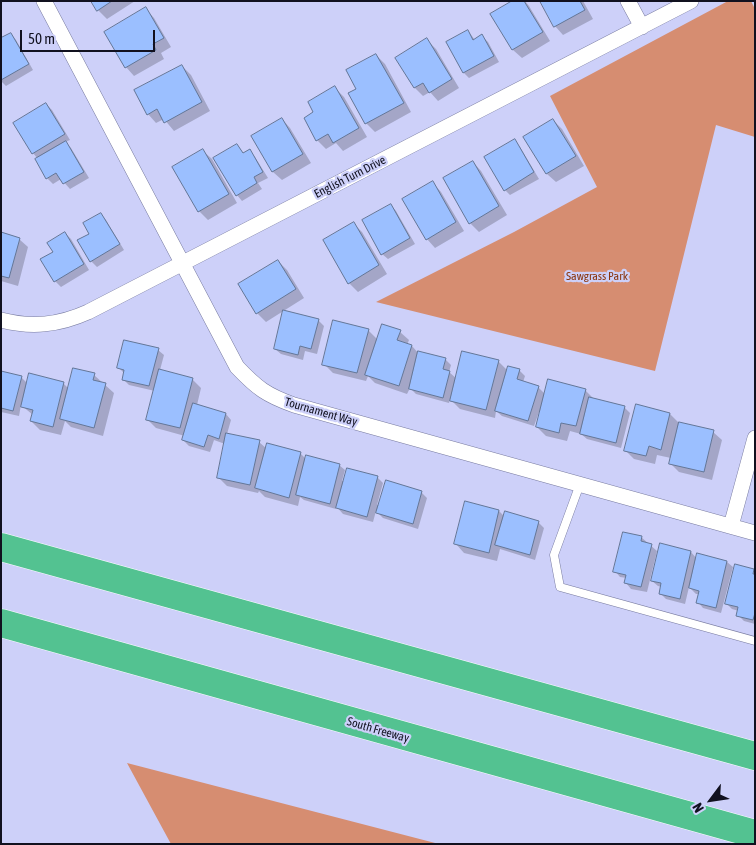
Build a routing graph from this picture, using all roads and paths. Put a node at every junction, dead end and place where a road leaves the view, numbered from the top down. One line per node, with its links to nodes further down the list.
1 (44, 1): 5 (street, Tournament Way)
2 (628, 1): 4 (street)
3 (691, 1): 4 (street, English Turn Drive)
4 (642, 27): 5 (street, English Turn Drive)
5 (182, 263): 6 (street, English Turn Drive); 8 (street, Tournament Way)
6 (1, 320)
7 (755, 438): 9 (street)
8 (580, 484): 9 (street, Tournament Way); 13 (lane)
9 (731, 526): 10 (street, Tournament Way)
10 (755, 533)
11 (1, 547): 14 (highway)
12 (1, 623): 15 (highway, South Freeway)
13 (755, 641)
14 (755, 756)
15 (755, 834)

